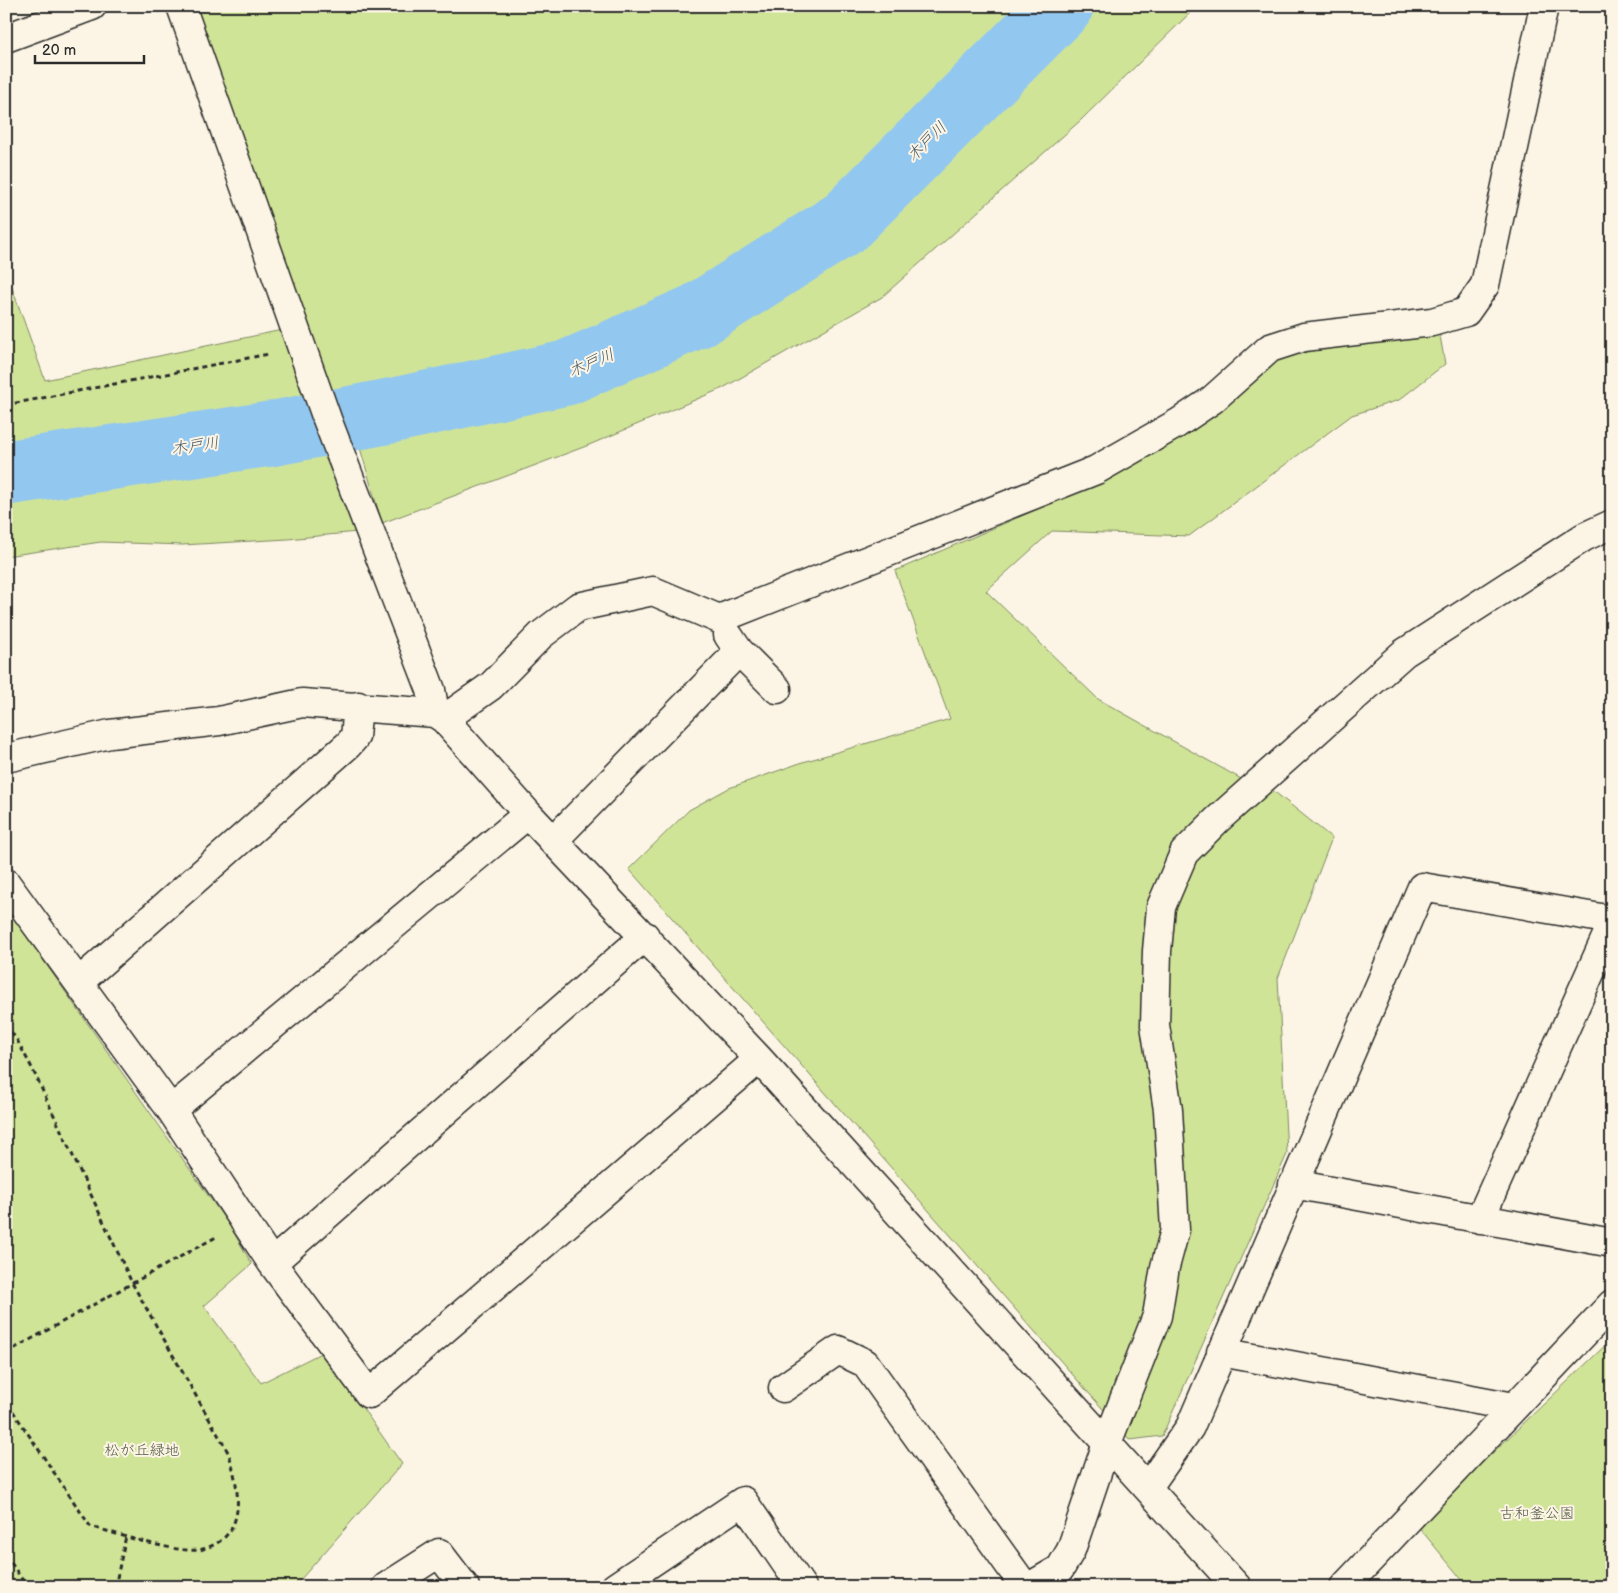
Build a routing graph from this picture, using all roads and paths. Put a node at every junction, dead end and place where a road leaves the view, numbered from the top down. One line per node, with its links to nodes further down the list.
1 (92, 6): 4 (street)
2 (181, 6): 12 (street)
3 (1544, 6): 8 (street)
4 (6, 38)
5 (270, 353): 6 (path)
6 (6, 405)
7 (1612, 524): 36 (street)
8 (719, 619): 9 (street); 12 (street)
9 (739, 651): 10 (street); 15 (street)
10 (777, 689)
11 (358, 706): 12 (street); 13 (street); 20 (street)
12 (440, 716): 14 (street)
13 (6, 758)
14 (528, 814): 15 (street); 23 (street)
15 (553, 841): 19 (street)
16 (6, 884): 20 (street)
17 (1612, 920): 24 (street)
18 (1612, 924): 26 (street)
19 (645, 936): 22 (street); 28 (street)
20 (79, 982): 23 (street)
21 (6, 1025): 29 (path)
22 (760, 1059): 28 (street); 36 (street)
23 (171, 1110): 25 (street)
24 (1294, 1184): 26 (street); 32 (street)
25 (243, 1219): 28 (street); 29 (path)
26 (1480, 1219): 27 (street)
27 (1612, 1243)
28 (272, 1262)
29 (132, 1284): 31 (path); 38 (path)
30 (1612, 1304): 35 (street)
31 (6, 1352)
32 (1221, 1352): 35 (street); 37 (street)
33 (783, 1388): 47 (street)
34 (6, 1401): 38 (path)
35 (1514, 1407): 50 (street)
36 (1107, 1443): 37 (street); 40 (street)
37 (1148, 1487): 49 (street)
38 (126, 1536): 42 (path)
39 (6, 1555): 41 (path)
40 (1062, 1578): 48 (street)
41 (27, 1587)
42 (115, 1587)
43 (386, 1587): 44 (street)
44 (465, 1587)
45 (615, 1587): 46 (street)
46 (802, 1587)
47 (1025, 1587)
48 (1029, 1587)
49 (1237, 1587)
50 (1344, 1587)

